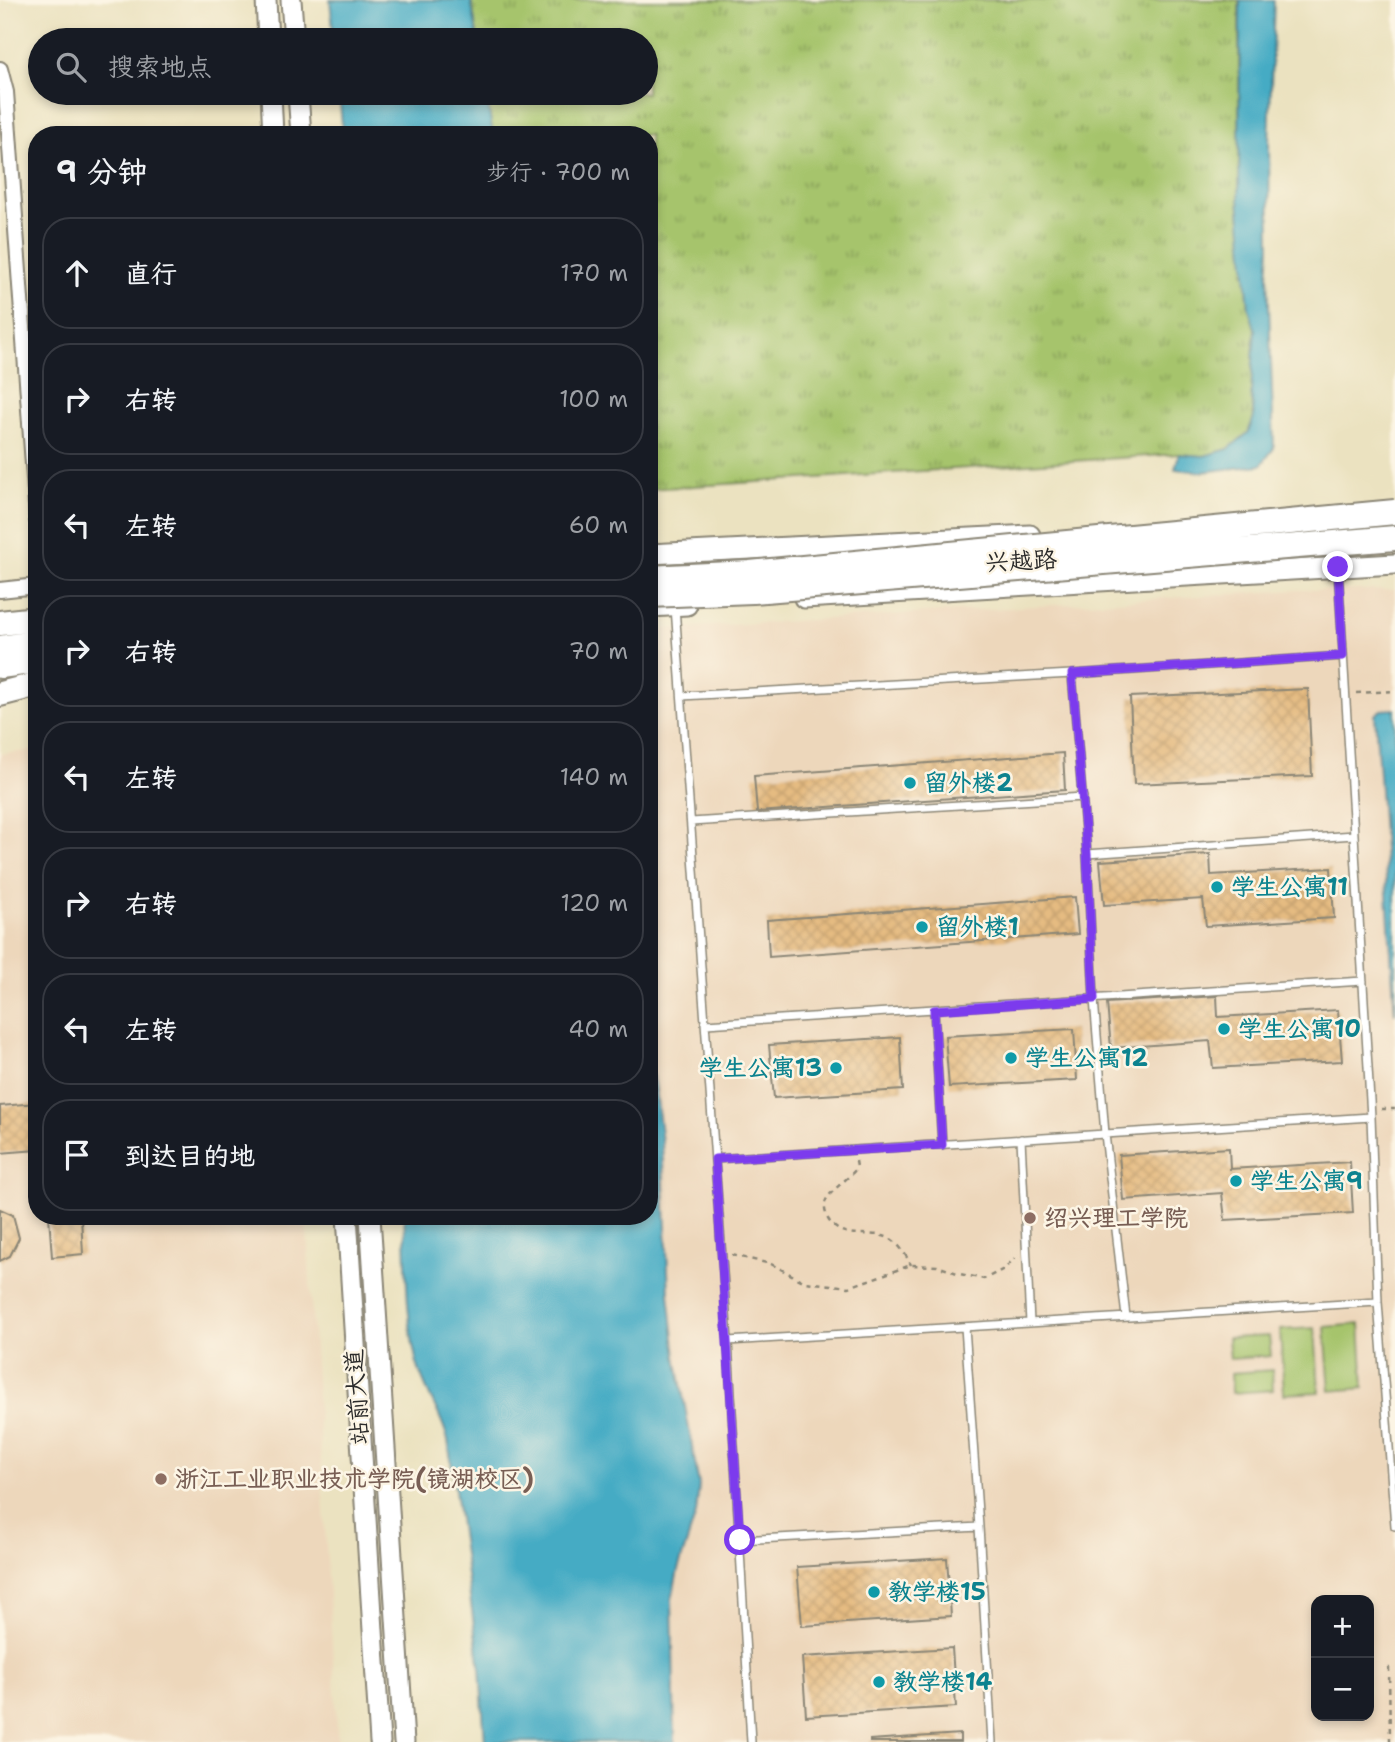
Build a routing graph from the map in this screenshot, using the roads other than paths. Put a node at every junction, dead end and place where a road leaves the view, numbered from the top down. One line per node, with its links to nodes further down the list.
1 (291, 3): 4 (main road)
2 (266, 4): 3 (main road)
3 (267, 28)
4 (293, 28)
5 (0, 69): 10 (street)
6 (272, 105): 8 (main road)
7 (299, 105): 9 (main road)
8 (273, 126)
9 (300, 126)
10 (28, 396)
11 (1395, 512): 18 (highway, bridge)
12 (1395, 518): 13 (main road, 兴越路)
13 (1335, 520): 15 (main road, 兴越路); 17 (lane)
14 (1395, 538): 21 (highway, bridge)
15 (658, 554)
16 (1395, 564): 17 (main road, 兴越路)
17 (1338, 567): 22 (main road, 兴越路); 30 (lane)
18 (658, 578)
19 (28, 587): 20 (street)
20 (0, 590)
21 (658, 595)
22 (675, 606): 23 (main road, 兴越路); 38 (lane)
23 (658, 607)
24 (28, 620): 25 (highway)
25 (0, 623)
26 (28, 626): 27 (main road)
27 (0, 631)
28 (28, 644): 29 (highway)
29 (0, 648)
30 (1343, 656): 32 (lane); 41 (lane)
31 (0, 666): 33 (highway)
32 (1072, 674): 38 (lane); 39 (lane)
33 (28, 675)
34 (28, 680): 36 (main road)
35 (28, 681): 37 (highway)
36 (0, 689)
37 (0, 694)
38 (682, 696): 40 (lane)
39 (1083, 797): 40 (lane); 42 (lane)
40 (691, 822): 46 (lane)
41 (1354, 835): 42 (lane); 43 (lane)
42 (1087, 854): 44 (lane)
43 (1363, 981): 44 (lane); 47 (lane)
44 (1094, 999): 45 (lane); 48 (lane)
45 (934, 1010): 46 (lane); 50 (lane)
46 (706, 1024): 51 (lane)
47 (1371, 1117): 48 (lane); 54 (lane)
48 (1105, 1134): 49 (lane); 55 (lane)
49 (1021, 1139): 50 (lane); 56 (lane)
50 (942, 1145): 51 (lane)
51 (715, 1159): 58 (lane)
52 (348, 1225): 62 (main road, 站前大道)
53 (371, 1225): 63 (main road, 站前大道)
54 (1378, 1302): 55 (lane); 59 (lane)
55 (1125, 1317): 56 (lane)
56 (1030, 1323): 57 (lane)
57 (965, 1327): 58 (lane); 60 (lane)
58 (728, 1341): 61 (lane)
59 (1395, 1526)
60 (979, 1527): 61 (lane); 65 (lane)
61 (740, 1540): 64 (lane)
62 (380, 1742)
63 (404, 1742)
64 (751, 1742)
65 (992, 1742)

